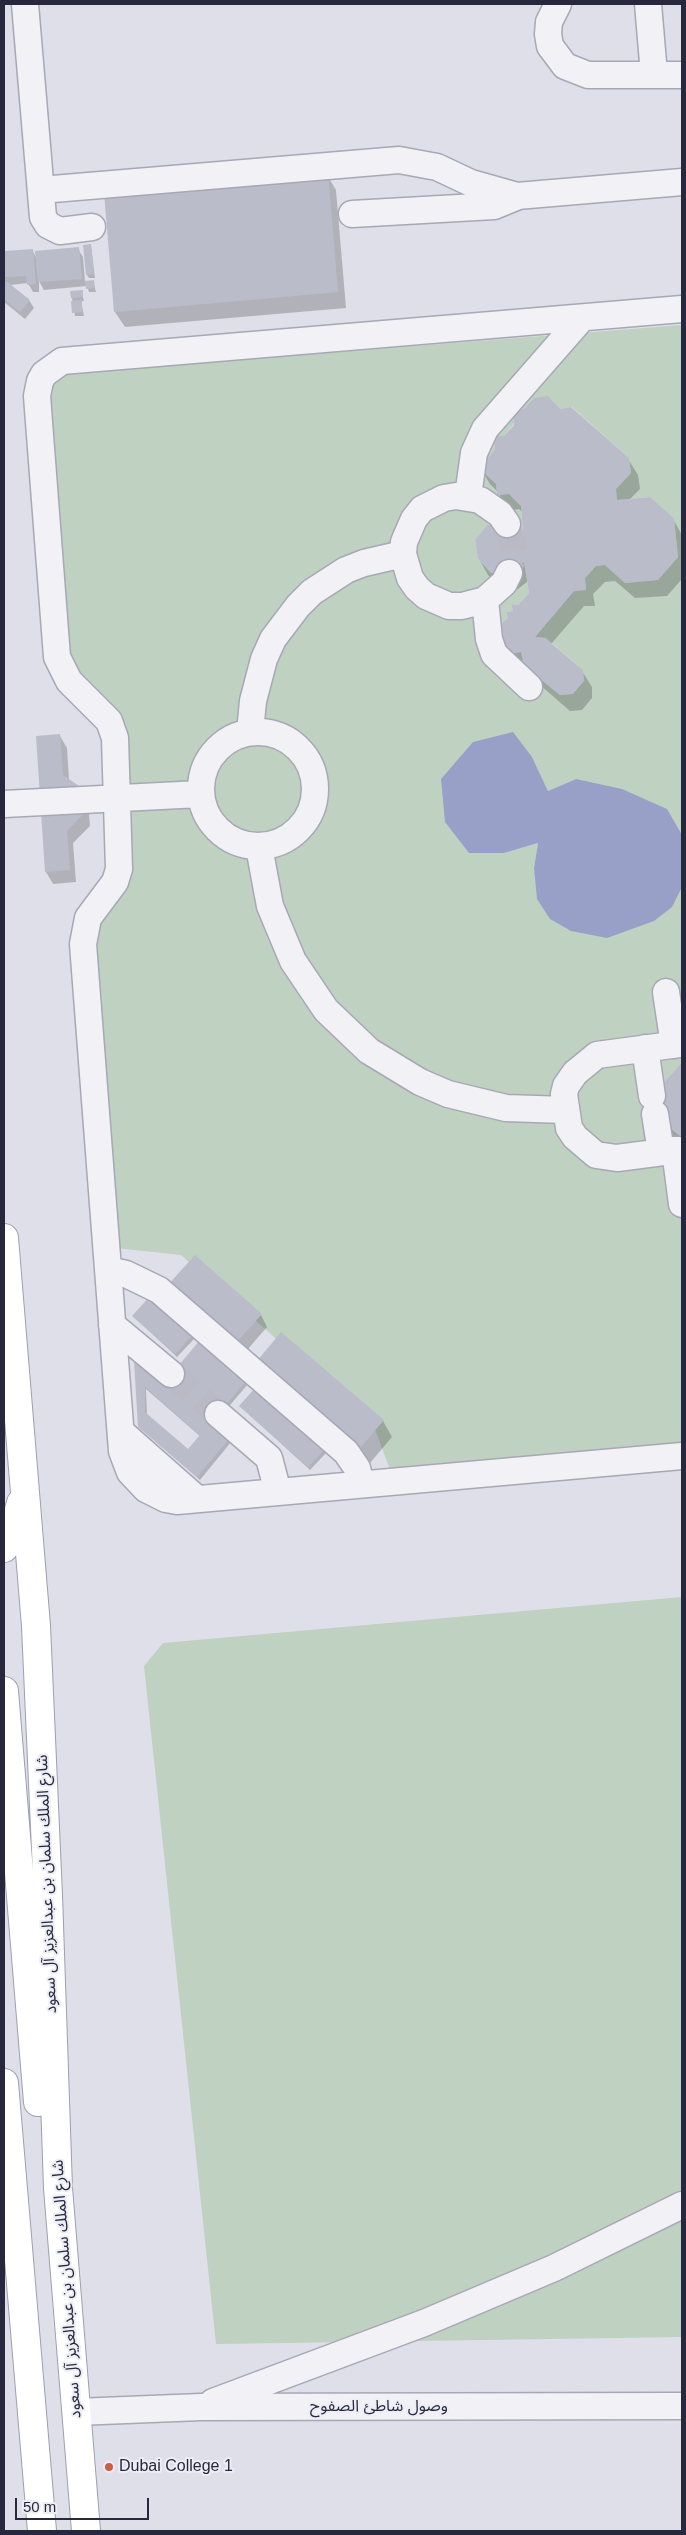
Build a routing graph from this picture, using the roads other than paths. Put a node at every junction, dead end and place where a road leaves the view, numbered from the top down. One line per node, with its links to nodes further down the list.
1 (25, 4): 7 (lane)
2 (558, 4): 4 (lane)
3 (648, 4): 4 (lane)
4 (654, 74): 5 (lane)
5 (682, 75)
6 (682, 182): 8 (lane)
7 (41, 190): 8 (lane); 10 (lane)
8 (517, 196): 9 (lane)
9 (352, 214)
10 (92, 227)
11 (682, 309): 12 (lane)
12 (582, 318): 13 (lane); 21 (lane)
13 (468, 496): 14 (lane); 15 (lane)
14 (508, 524)
15 (403, 554): 17 (lane); 19 (lane)
16 (509, 573): 17 (lane)
17 (485, 600): 18 (lane)
18 (529, 687)
19 (250, 732): 20 (lane); 23 (lane)
20 (200, 794): 21 (lane); 23 (lane)
21 (117, 798): 22 (lane); 30 (lane)
22 (4, 804)
23 (259, 847): 26 (lane)
24 (666, 992): 25 (lane)
25 (645, 1048): 26 (lane); 27 (lane)
26 (565, 1110): 27 (lane)
27 (672, 1151): 28 (lane)
28 (682, 1204)
29 (4, 1238): 37 (main road, شارع الملك سلمان بن عبدالعزيز آل سعود)
30 (108, 1270): 31 (lane); 35 (lane)
31 (112, 1324): 32 (lane); 36 (lane)
32 (171, 1374)
33 (218, 1414): 36 (lane)
34 (682, 1456): 35 (lane)
35 (361, 1484): 36 (lane)
36 (278, 1492)
37 (16, 1505): 38 (main road); 41 (main road, شارع الملك سلمان بن عبدالعزيز آل سعود)
38 (4, 1548)
39 (4, 1691): 41 (main road)
40 (4, 2082): 46 (main road)
41 (58, 2188): 45 (main road, شارع الملك سلمان بن عبدالعزيز آل سعود)
42 (682, 2205): 44 (lane)
43 (682, 2406): 44 (lane, وصول شاطئ الصفوح)
44 (200, 2407): 45 (lane, وصول شاطئ الصفوح)
45 (76, 2412): 47 (main road, شارع الملك سلمان بن عبدالعزيز آل سعود)
46 (42, 2531)
47 (86, 2531)

